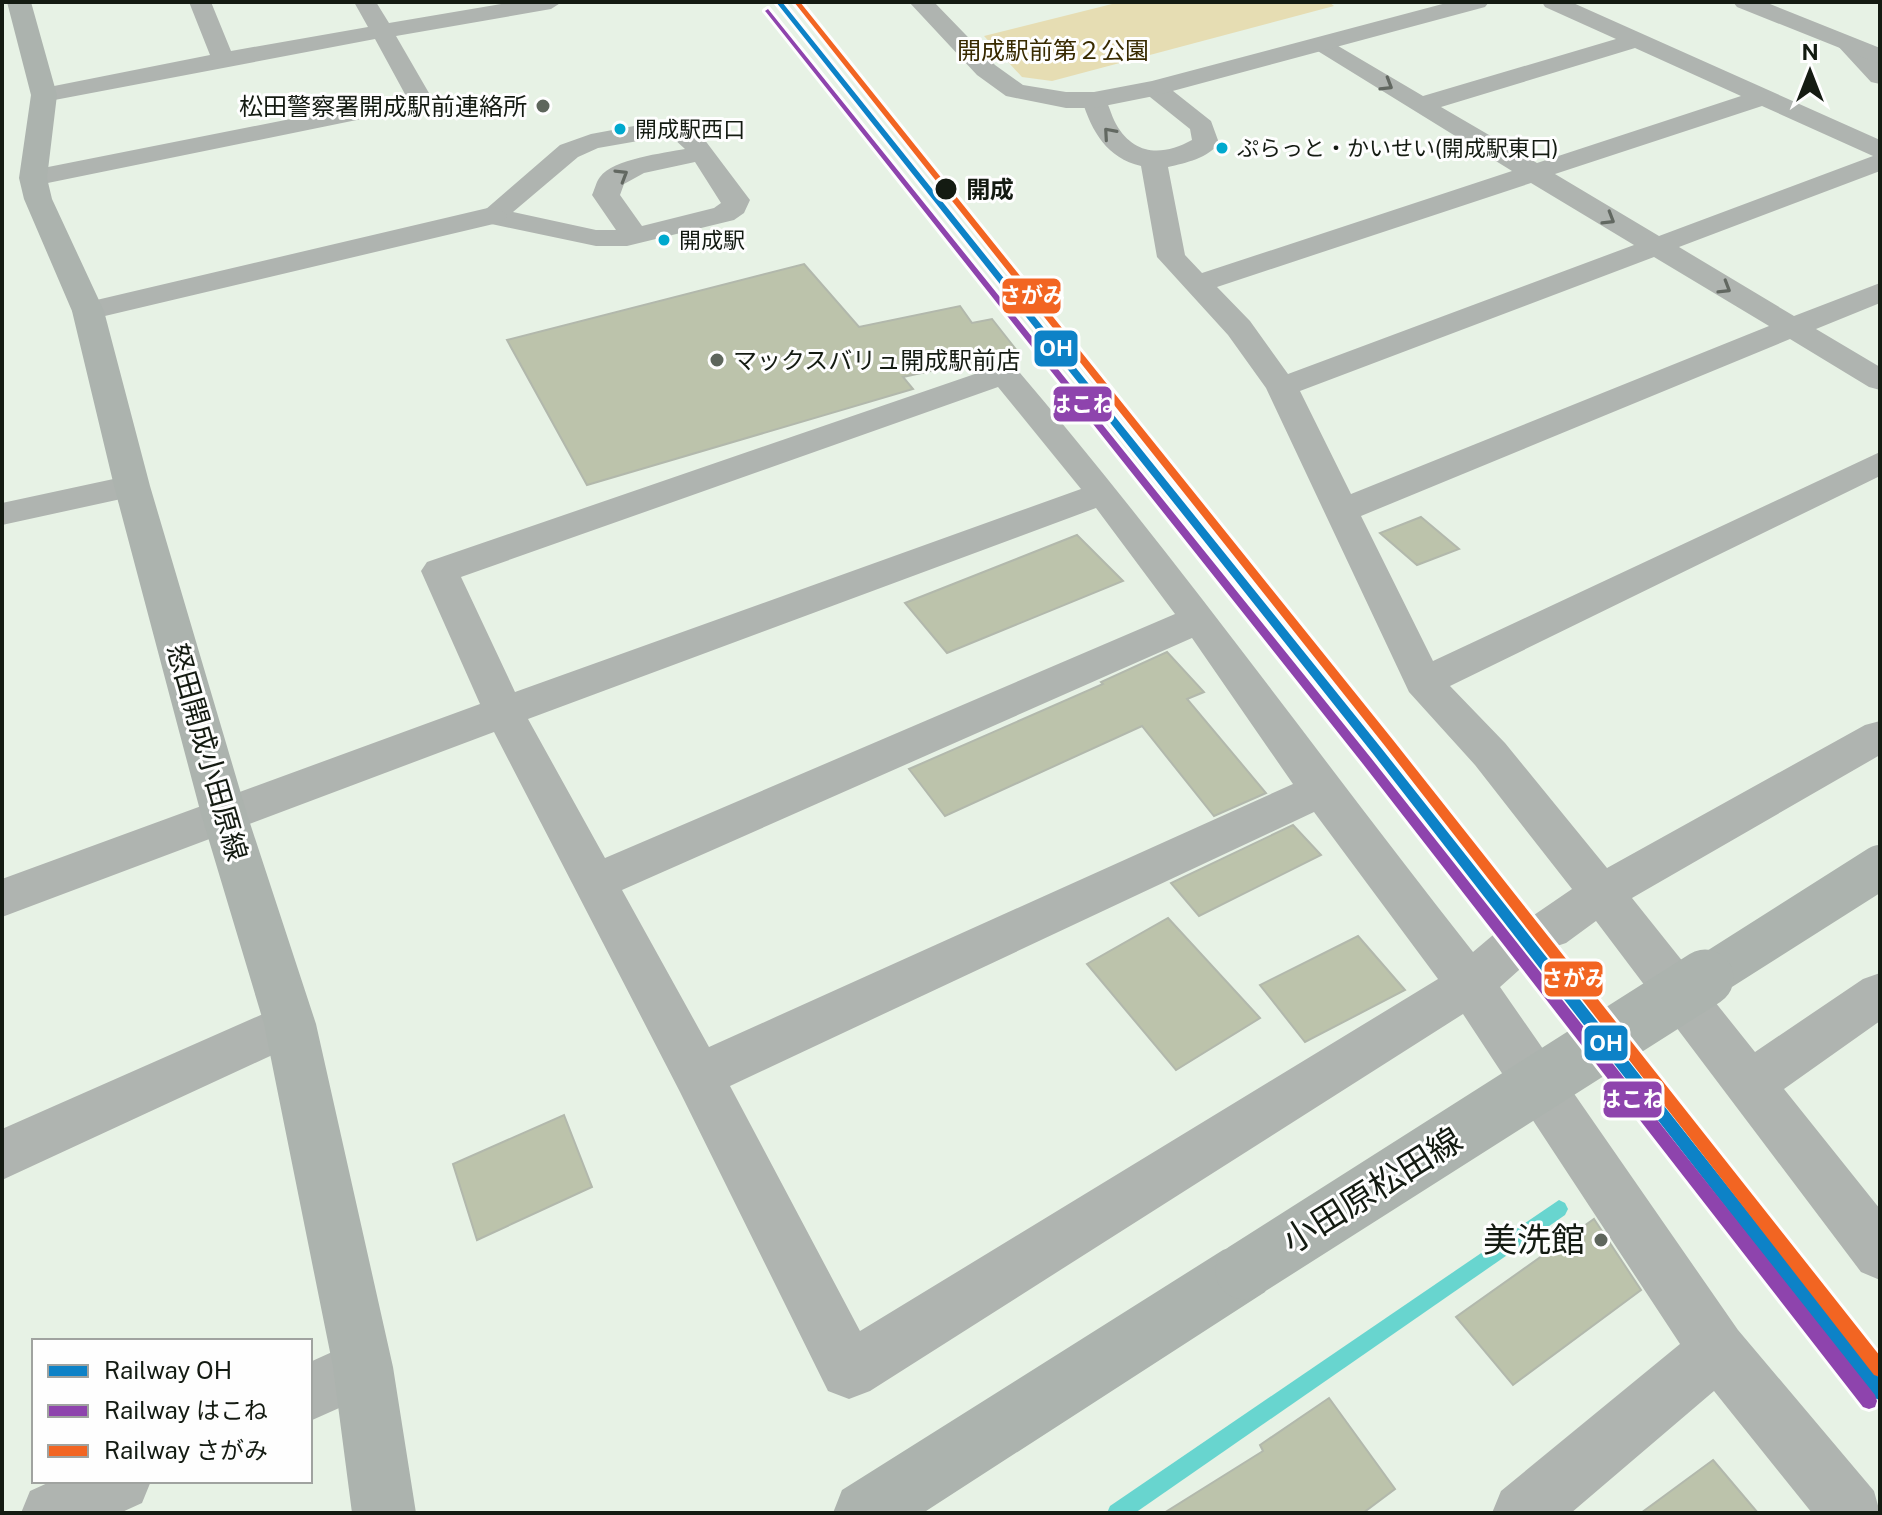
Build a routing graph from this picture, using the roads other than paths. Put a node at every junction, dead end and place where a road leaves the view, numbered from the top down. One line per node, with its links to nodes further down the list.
1 (19, 2): 17 (main road)
2 (200, 2): 14 (street)
3 (365, 2): 9 (street)
4 (551, 2): 9 (street)
5 (921, 2): 19 (street)
6 (1477, 2): 12 (street)
7 (1553, 2): 10 (street)
8 (1745, 2): 11 (street)
9 (383, 33): 14 (street); 26 (street)
10 (1637, 40): 18 (street); 20 (street)
11 (1848, 44): 13 (street); 15 (street)
12 (1320, 45): 16 (street); 20 (street, one-way to 20)
13 (1880, 57)
14 (223, 59): 17 (street)
15 (1880, 77)
16 (1154, 88): 19 (street); 24 (street)
17 (44, 95): 26 (main road)
18 (1764, 97): 21 (street); 25 (street)
19 (1094, 100): 24 (street, one-way to 19)
20 (1420, 105): 25 (street)
21 (1880, 150)
22 (702, 153): 27 (street); 28 (street, one-way to 22); 28 (street)
23 (1880, 162): 29 (street)
24 (1154, 163): 30 (street)
25 (1533, 173): 29 (street, one-way to 29); 30 (street)
26 (28, 191): 32 (main road, 怒田開成小田原線)
27 (492, 216): 28 (street); 32 (street)
28 (635, 236)
29 (1658, 248): 33 (street, one-way to 33); 35 (street)
30 (1197, 284): 35 (street)
31 (1880, 292): 33 (street)
32 (88, 311): 37 (main road, 怒田開成小田原線)
33 (1792, 329): 34 (street); 39 (street)
34 (1880, 380)
35 (1282, 387): 39 (street)
36 (1880, 463): 42 (street)
37 (132, 486): 40 (street); 46 (main road, 怒田開成小田原線)
38 (1103, 493): 41 (street); 43 (street); 43 (street)
39 (1343, 510): 42 (street)
40 (2, 514)
41 (1199, 619): 45 (street); 48 (street)
42 (1423, 682): 49 (street)
43 (504, 712): 46 (street); 48 (street)
44 (1880, 736): 49 (street)
45 (1321, 790): 51 (street); 54 (street)
46 (224, 814): 50 (street); 53 (main road, 怒田開成小田原線)
47 (1880, 867): 64 (main road, 小田原松田線, bridge)
48 (595, 882): 54 (street)
49 (1601, 893): 51 (street); 55 (street)
50 (2, 898)
51 (1470, 984): 54 (street); 58 (street)
52 (1880, 994): 55 (street)
53 (290, 1024): 56 (street); 59 (main road, 怒田開成小田原線)
54 (698, 1076)
55 (1749, 1084): 57 (street)
56 (2, 1155)
57 (1880, 1253)
58 (1718, 1350): 65 (street); 66 (street)
59 (363, 1367): 60 (street); 63 (main road, 怒田開成小田原線)
60 (312, 1391)
61 (116, 1483): 62 (street)
62 (52, 1513)
63 (384, 1513)
64 (865, 1513)
65 (1523, 1513)
66 (1852, 1513)

